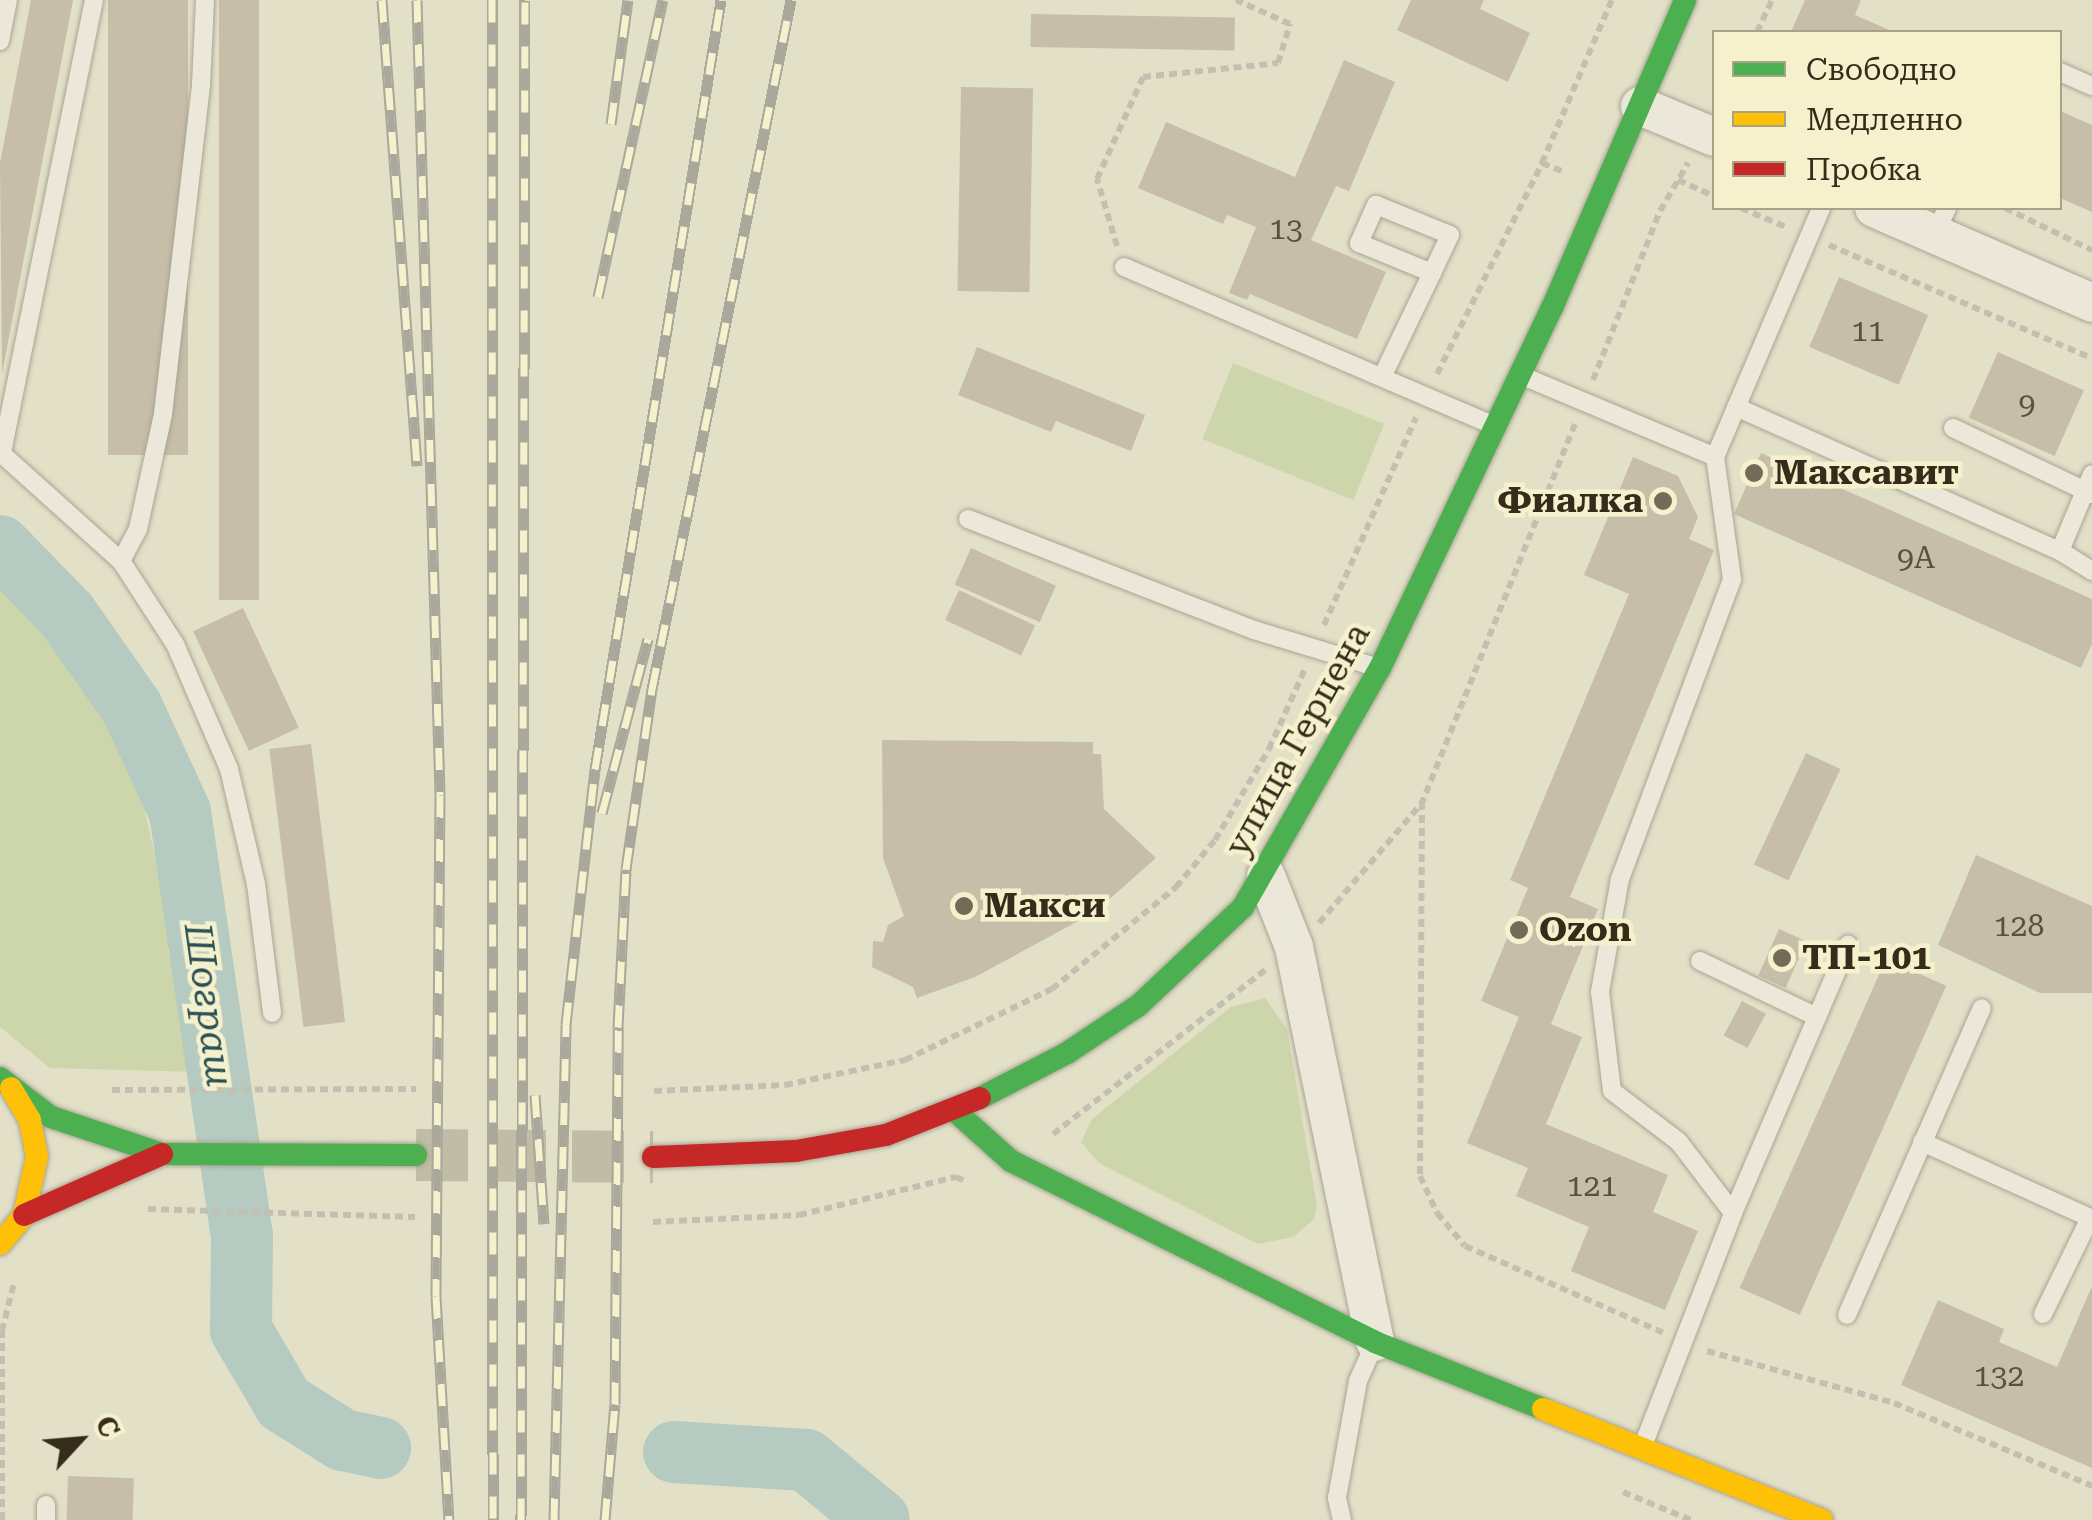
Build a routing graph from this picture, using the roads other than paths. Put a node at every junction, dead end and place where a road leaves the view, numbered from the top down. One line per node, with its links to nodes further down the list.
1 (8, 0): 5 (lane)
2 (94, 0): 21 (lane)
3 (204, 0): 26 (lane)
4 (1686, 0): 8 (main road, улица Герцена)
5 (0, 41)
6 (2062, 73): 7 (lane)
7 (2092, 86)
8 (1640, 106): 9 (street); 17 (main road, улица Герцена)
9 (1712, 136)
10 (1820, 210): 18 (lane)
11 (1884, 210): 12 (street)
12 (1941, 221): 15 (street)
13 (1124, 266): 16 (lane)
14 (1432, 273): 14 (lane); 16 (lane)
15 (2092, 303)
16 (1383, 374): 19 (lane)
17 (1520, 375): 19 (main road, улица Герцена); 22 (lane)
18 (1736, 407): 22 (lane); 25 (lane)
19 (1495, 426): 28 (main road, улица Герцена)
20 (1953, 428): 23 (lane)
21 (1, 453): 26 (lane)
22 (1715, 457): 41 (lane)
23 (2090, 486): 25 (lane)
24 (968, 519): 28 (lane)
25 (2060, 551): 27 (lane)
26 (120, 561): 33 (lane)
27 (2092, 571)
28 (1380, 668): 29 (main road, улица Герцена)
29 (1266, 876): 36 (main road, улица Герцена); 47 (street)
30 (1848, 945): 34 (lane)
31 (1700, 961): 34 (lane)
32 (1982, 1008): 37 (lane)
33 (272, 1013)
34 (1817, 1017): 41 (lane)
35 (6, 1083): 38 (main road); 42 (main road)
36 (955, 1111): 40 (main road, улица Герцена); 47 (main road)
37 (1922, 1142): 43 (lane); 46 (lane)
38 (174, 1154): 39 (main road); 42 (main road)
39 (416, 1154)
40 (653, 1157)
41 (1733, 1213): 48 (lane)
42 (24, 1214): 44 (main road)
43 (2091, 1217): 45 (lane)
44 (0, 1244)
45 (2043, 1314)
46 (1847, 1315)
47 (1375, 1342): 48 (main road); 49 (lane)
48 (1642, 1448): 50 (main road)
49 (1342, 1520)
50 (1822, 1520)

